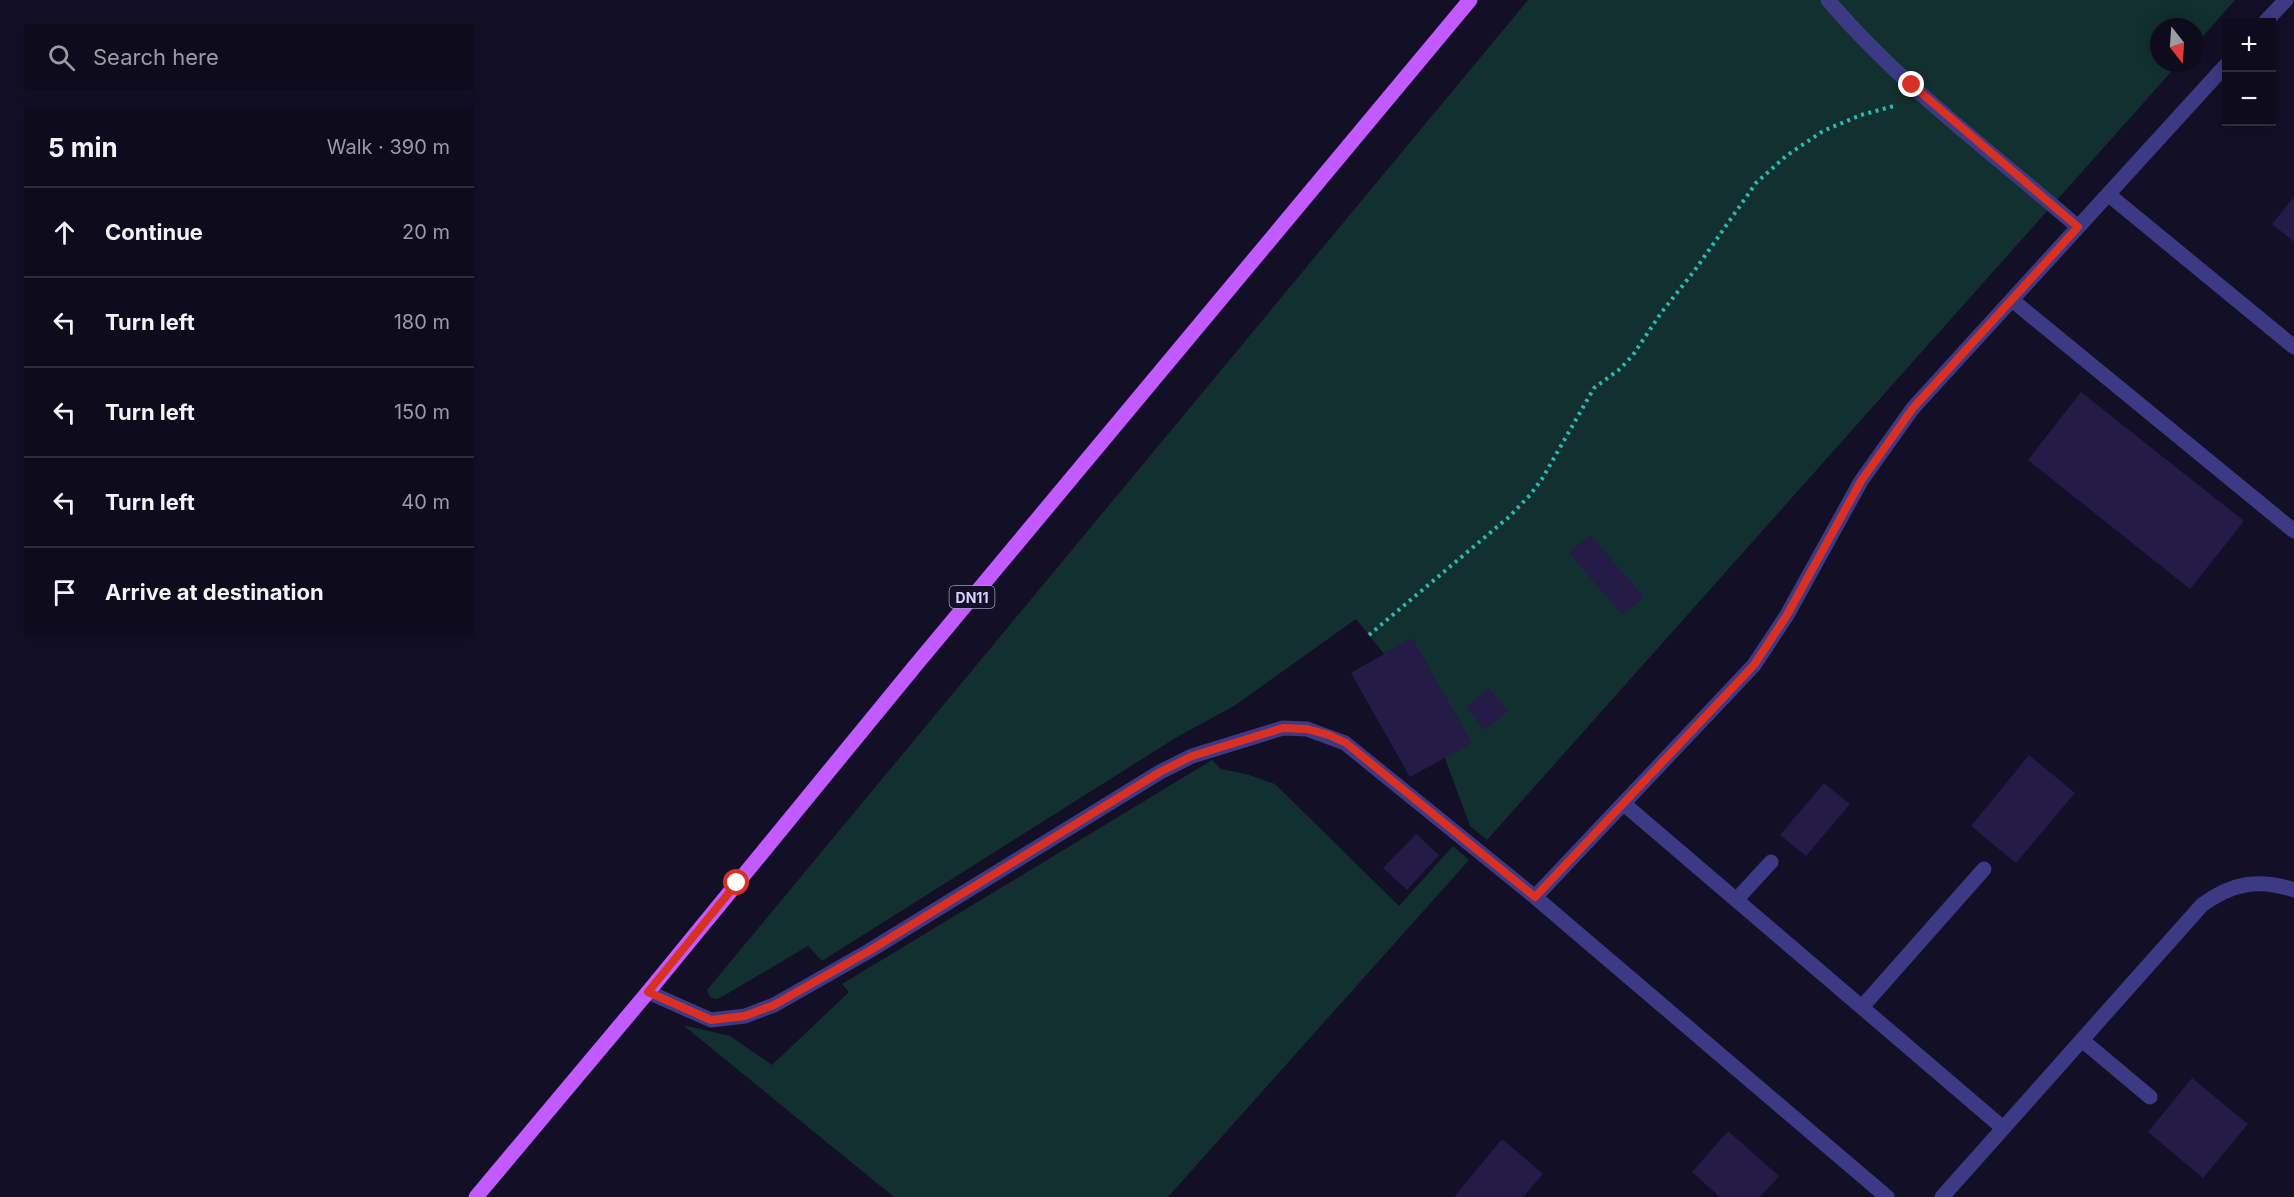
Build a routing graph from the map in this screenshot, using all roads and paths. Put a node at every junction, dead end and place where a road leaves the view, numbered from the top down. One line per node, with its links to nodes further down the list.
1 (1470, 0): 19 (main road, DN11)
2 (1828, 0): 6 (lane)
3 (2286, 0): 4 (lane)
4 (2269, 18)
5 (2222, 69): 7 (lane)
6 (1927, 98): 8 (lane); 12 (path)
7 (2109, 195): 8 (lane); 10 (lane)
8 (2078, 227): 9 (lane)
9 (2012, 300): 11 (lane); 13 (lane)
10 (2294, 347)
11 (2294, 531)
12 (1369, 635)
13 (1624, 804): 17 (lane); 18 (lane)
14 (1771, 862): 18 (lane)
15 (1984, 869): 20 (lane)
16 (2294, 890): 21 (lane)
17 (1535, 897): 19 (lane); 25 (lane)
18 (1736, 900): 20 (lane)
19 (648, 992): 24 (main road, DN11)
20 (1862, 1007): 23 (lane)
21 (2082, 1040): 22 (lane); 23 (lane)
22 (2150, 1097)
23 (2003, 1128): 26 (lane)
24 (476, 1197)
25 (1887, 1197)
26 (1942, 1197)

